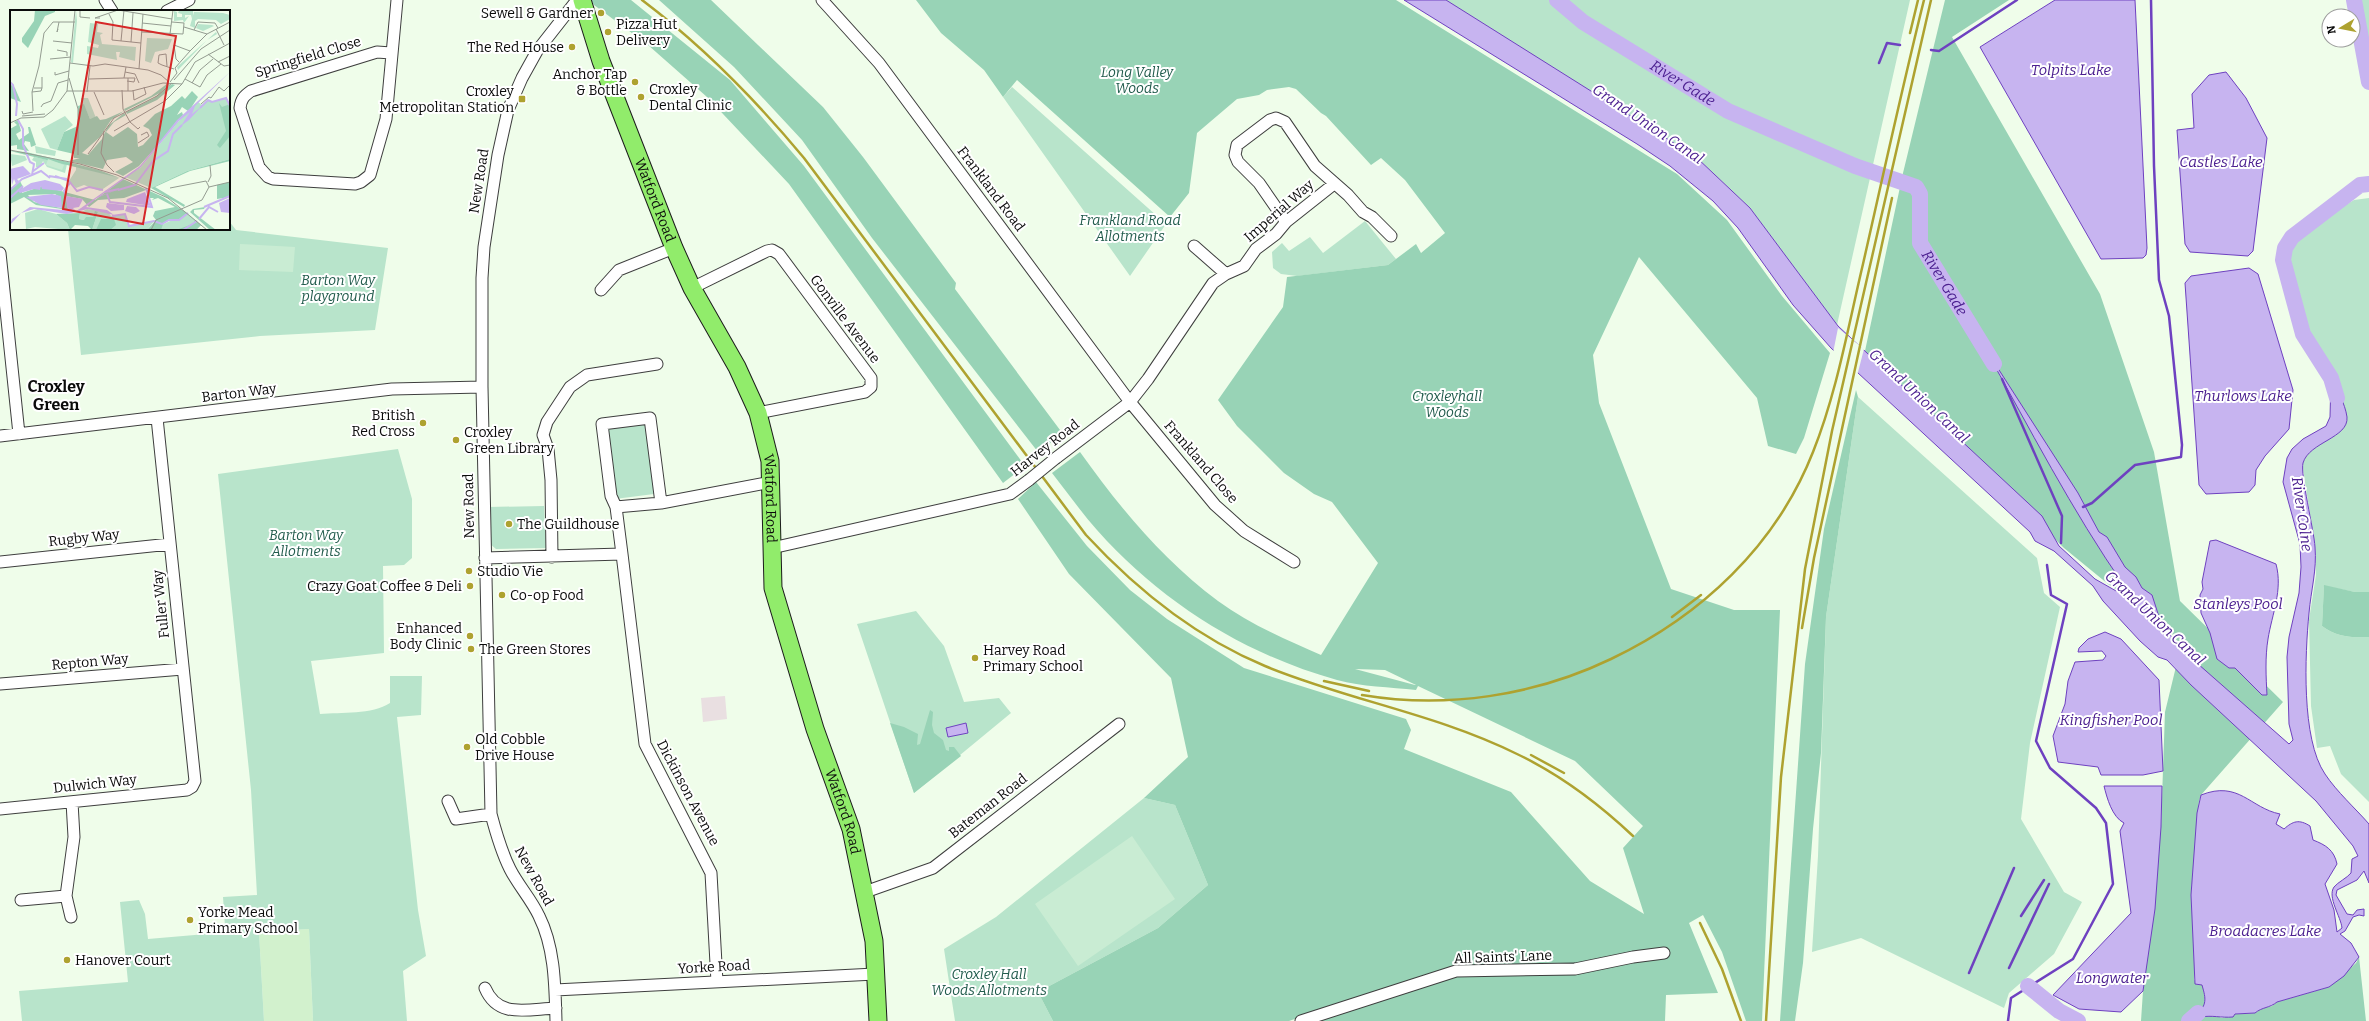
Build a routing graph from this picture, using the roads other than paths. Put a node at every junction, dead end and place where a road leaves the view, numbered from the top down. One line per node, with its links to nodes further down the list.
1 (105, 0): 7 (street)
2 (189, 0): 8 (street)
3 (397, 0): 9 (street, Springfield Close)
4 (577, 0): 20 (street, New Road)
5 (582, 0): 14 (main road, Watford Road)
6 (822, 0): 21 (street, Frankland Road)
7 (111, 10)
8 (169, 10)
9 (391, 53): 9 (street, Springfield Close)
10 (1334, 184): 11 (street, Imperial Way); 11 (street); 12 (street)
11 (1286, 222): 16 (street, Imperial Way)
12 (1391, 236)
13 (1194, 246): 16 (street)
14 (674, 248): 17 (main road, Watford Road); 18 (street)
15 (0, 253): 24 (street)
16 (1226, 274): 21 (street, Harvey Road)
17 (692, 288): 22 (main road, Watford Road); 22 (street, Gonville Avenue)
18 (601, 290)
19 (657, 364): 32 (street)
20 (482, 387): 23 (street, Barton Way); 33 (street, New Road)
21 (1130, 402): 30 (street, Harvey Road, bridge); 35 (street, Frankland Close)
22 (758, 413): 26 (main road, Watford Road)
23 (157, 418): 24 (street, Barton Way); 29 (street, Fuller Way)
24 (19, 434): 25 (street, Barton Way)
25 (0, 436)
26 (772, 482): 27 (street); 30 (main road, Watford Road)
27 (661, 503): 28 (street); 28 (street, Dickinson Avenue)
28 (616, 507): 31 (street, Dickinson Avenue)
29 (170, 544): 34 (street, Rugby Way); 36 (street, Fuller Way)
30 (772, 548): 44 (main road, Watford Road)
31 (622, 554): 32 (street); 50 (street, Dickinson Avenue)
32 (552, 557): 33 (street)
33 (485, 558): 43 (street, New Road)
34 (0, 562)
35 (1294, 562)
36 (183, 669): 37 (street, Repton Way); 39 (street, Fuller Way)
37 (0, 684)
38 (1119, 724): 44 (street, Bateman Road)
39 (192, 787): 41 (street, Dulwich Way)
40 (448, 801): 43 (street)
41 (72, 802): 42 (street, Dulwich Way); 45 (street)
42 (0, 808)
43 (491, 814): 52 (street, New Road)
44 (865, 892): 49 (main road, Watford Road)
45 (66, 896): 46 (street); 47 (street)
46 (21, 900)
47 (70, 917)
48 (1664, 953): 56 (street, All Saints' Lane)
49 (875, 974): 50 (street, Yorke Road); 55 (main road, Watford Road)
50 (717, 982): 52 (street, Yorke Road)
51 (485, 988): 53 (street)
52 (555, 990): 53 (street, New Road)
53 (556, 1008): 54 (street, New Road)
54 (556, 1021)
55 (878, 1021)
56 (1301, 1021)

